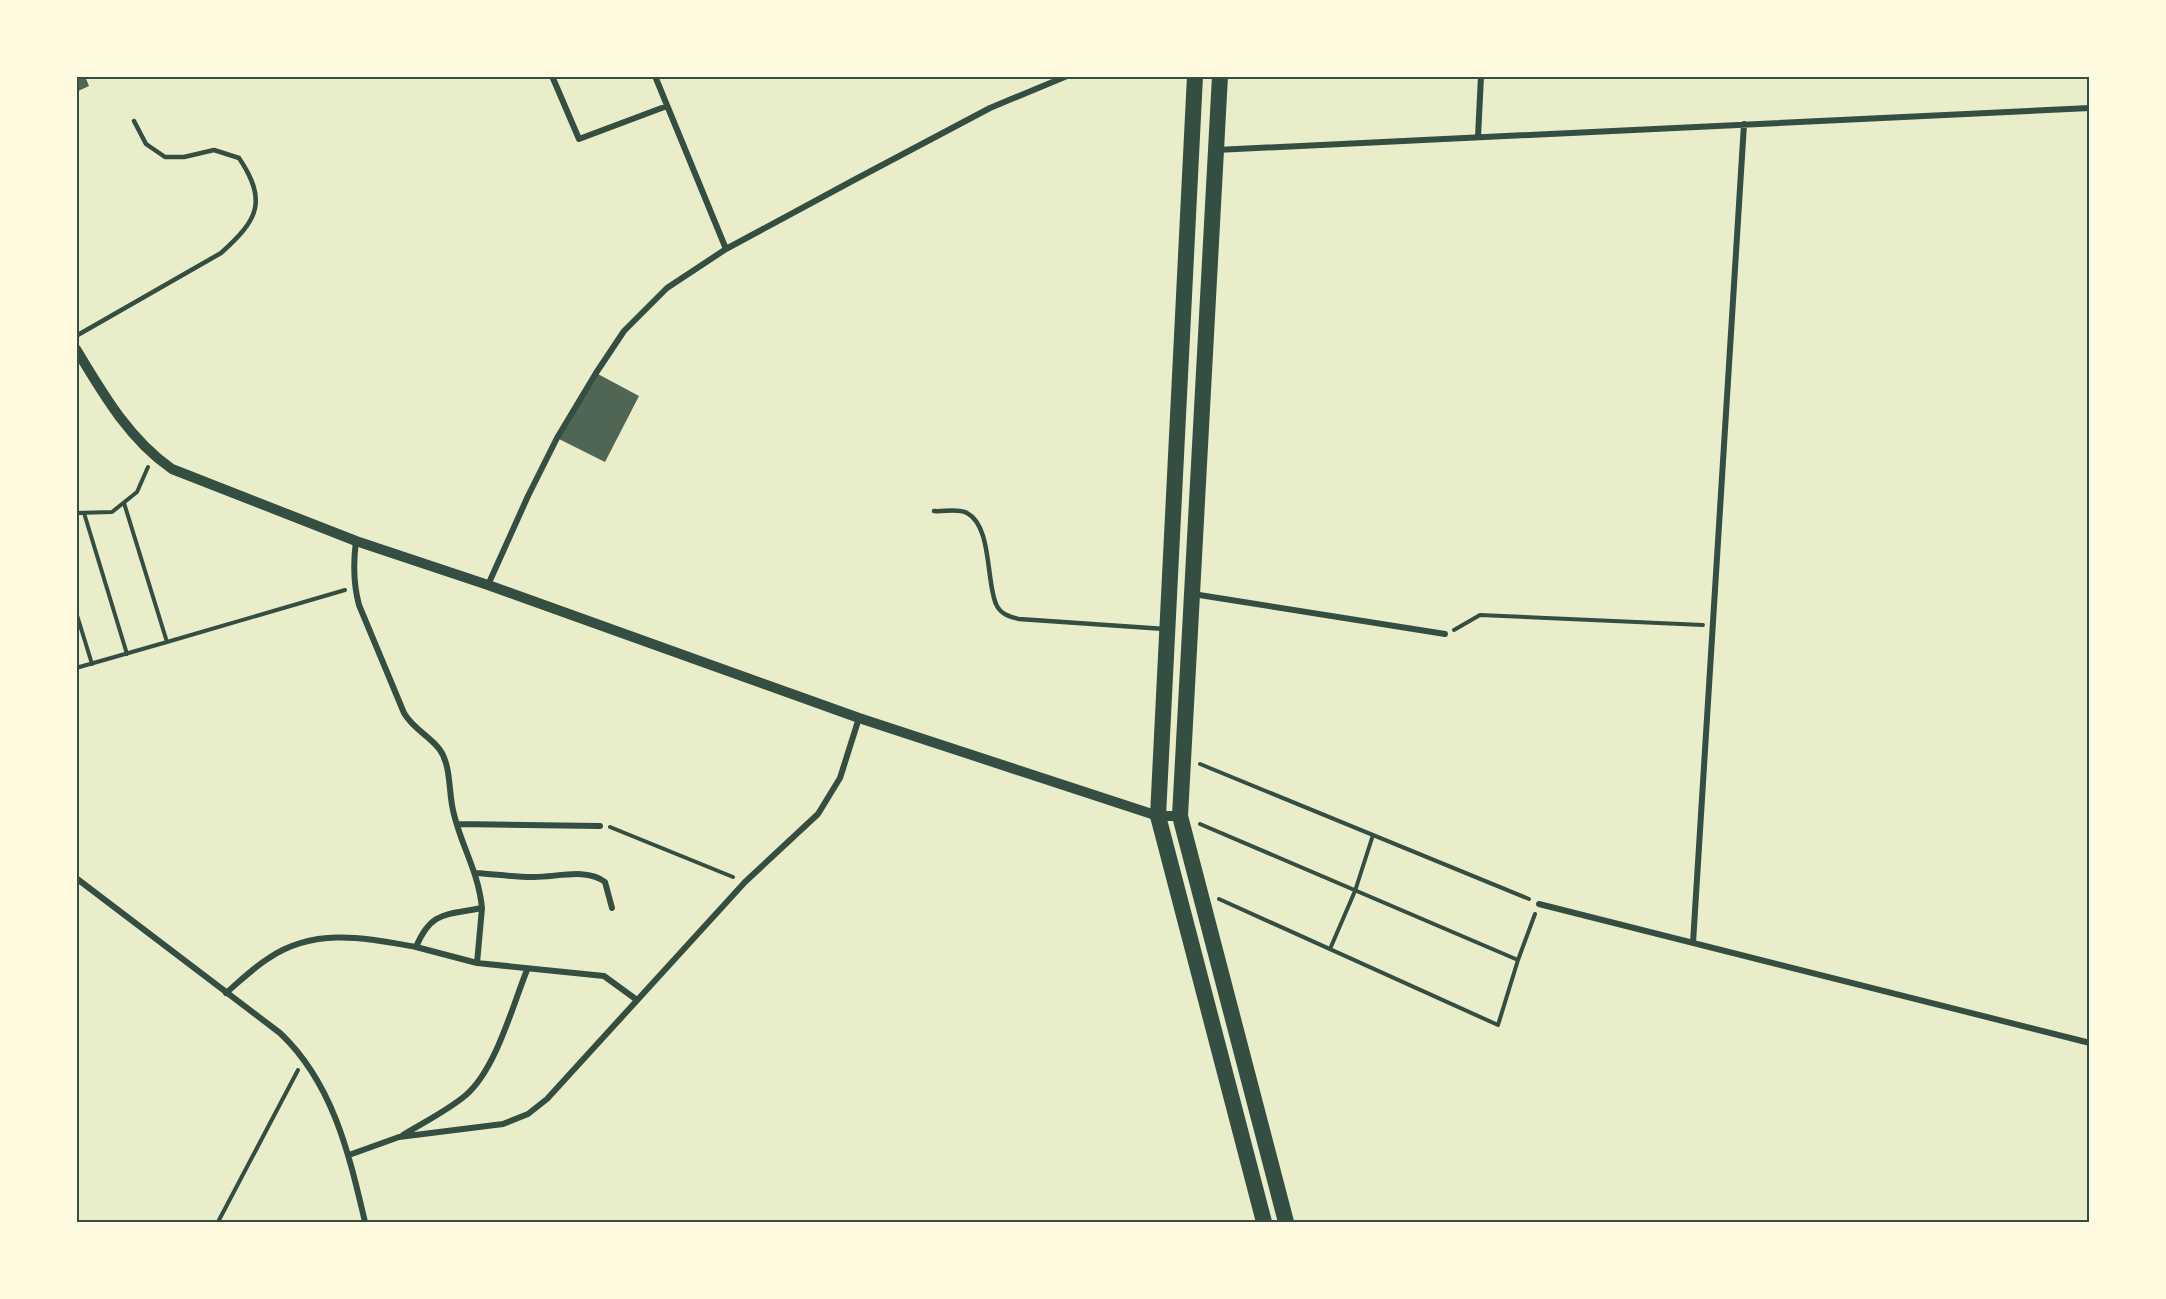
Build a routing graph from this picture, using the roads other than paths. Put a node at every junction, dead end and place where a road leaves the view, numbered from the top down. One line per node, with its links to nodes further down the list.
1 (552, 76): 7 (street)
2 (655, 76): 7 (street)
3 (1067, 76): 13 (street)
4 (1195, 76): 20 (highway)
5 (1220, 76): 12 (highway)
6 (1481, 76): 11 (street)
7 (667, 106): 13 (street)
8 (2090, 108): 10 (street)
9 (134, 121): 14 (lane)
10 (1744, 124): 11 (street); 32 (street)
11 (1478, 137): 12 (street)
12 (1216, 150): 19 (highway)
13 (726, 249): 18 (street)
14 (76, 336)
15 (76, 350): 17 (street)
16 (934, 511): 20 (lane)
17 (356, 541): 18 (street); 25 (street)
18 (488, 585): 22 (street)
19 (1192, 594): 21 (street); 24 (highway)
20 (1168, 629): 23 (highway)
21 (1445, 634)
22 (859, 718): 23 (street); 37 (street)
23 (1158, 816): 24 (street); 42 (highway)
24 (1180, 816): 43 (highway)
25 (457, 824): 26 (street); 27 (street)
26 (600, 826)
27 (476, 873): 30 (street); 31 (street)
28 (76, 878): 36 (street)
29 (1539, 904): 32 (street)
30 (482, 908): 33 (street); 34 (street)
31 (612, 908)
32 (1693, 943): 38 (street)
33 (416, 947): 34 (street); 36 (street)
34 (477, 963): 35 (street)
35 (527, 970): 37 (street); 39 (street)
36 (226, 993): 40 (street)
37 (637, 1000): 39 (street)
38 (2090, 1043)
39 (399, 1137): 40 (street)
40 (349, 1155): 41 (street)
41 (365, 1222)
42 (1264, 1222)
43 (1286, 1222)

